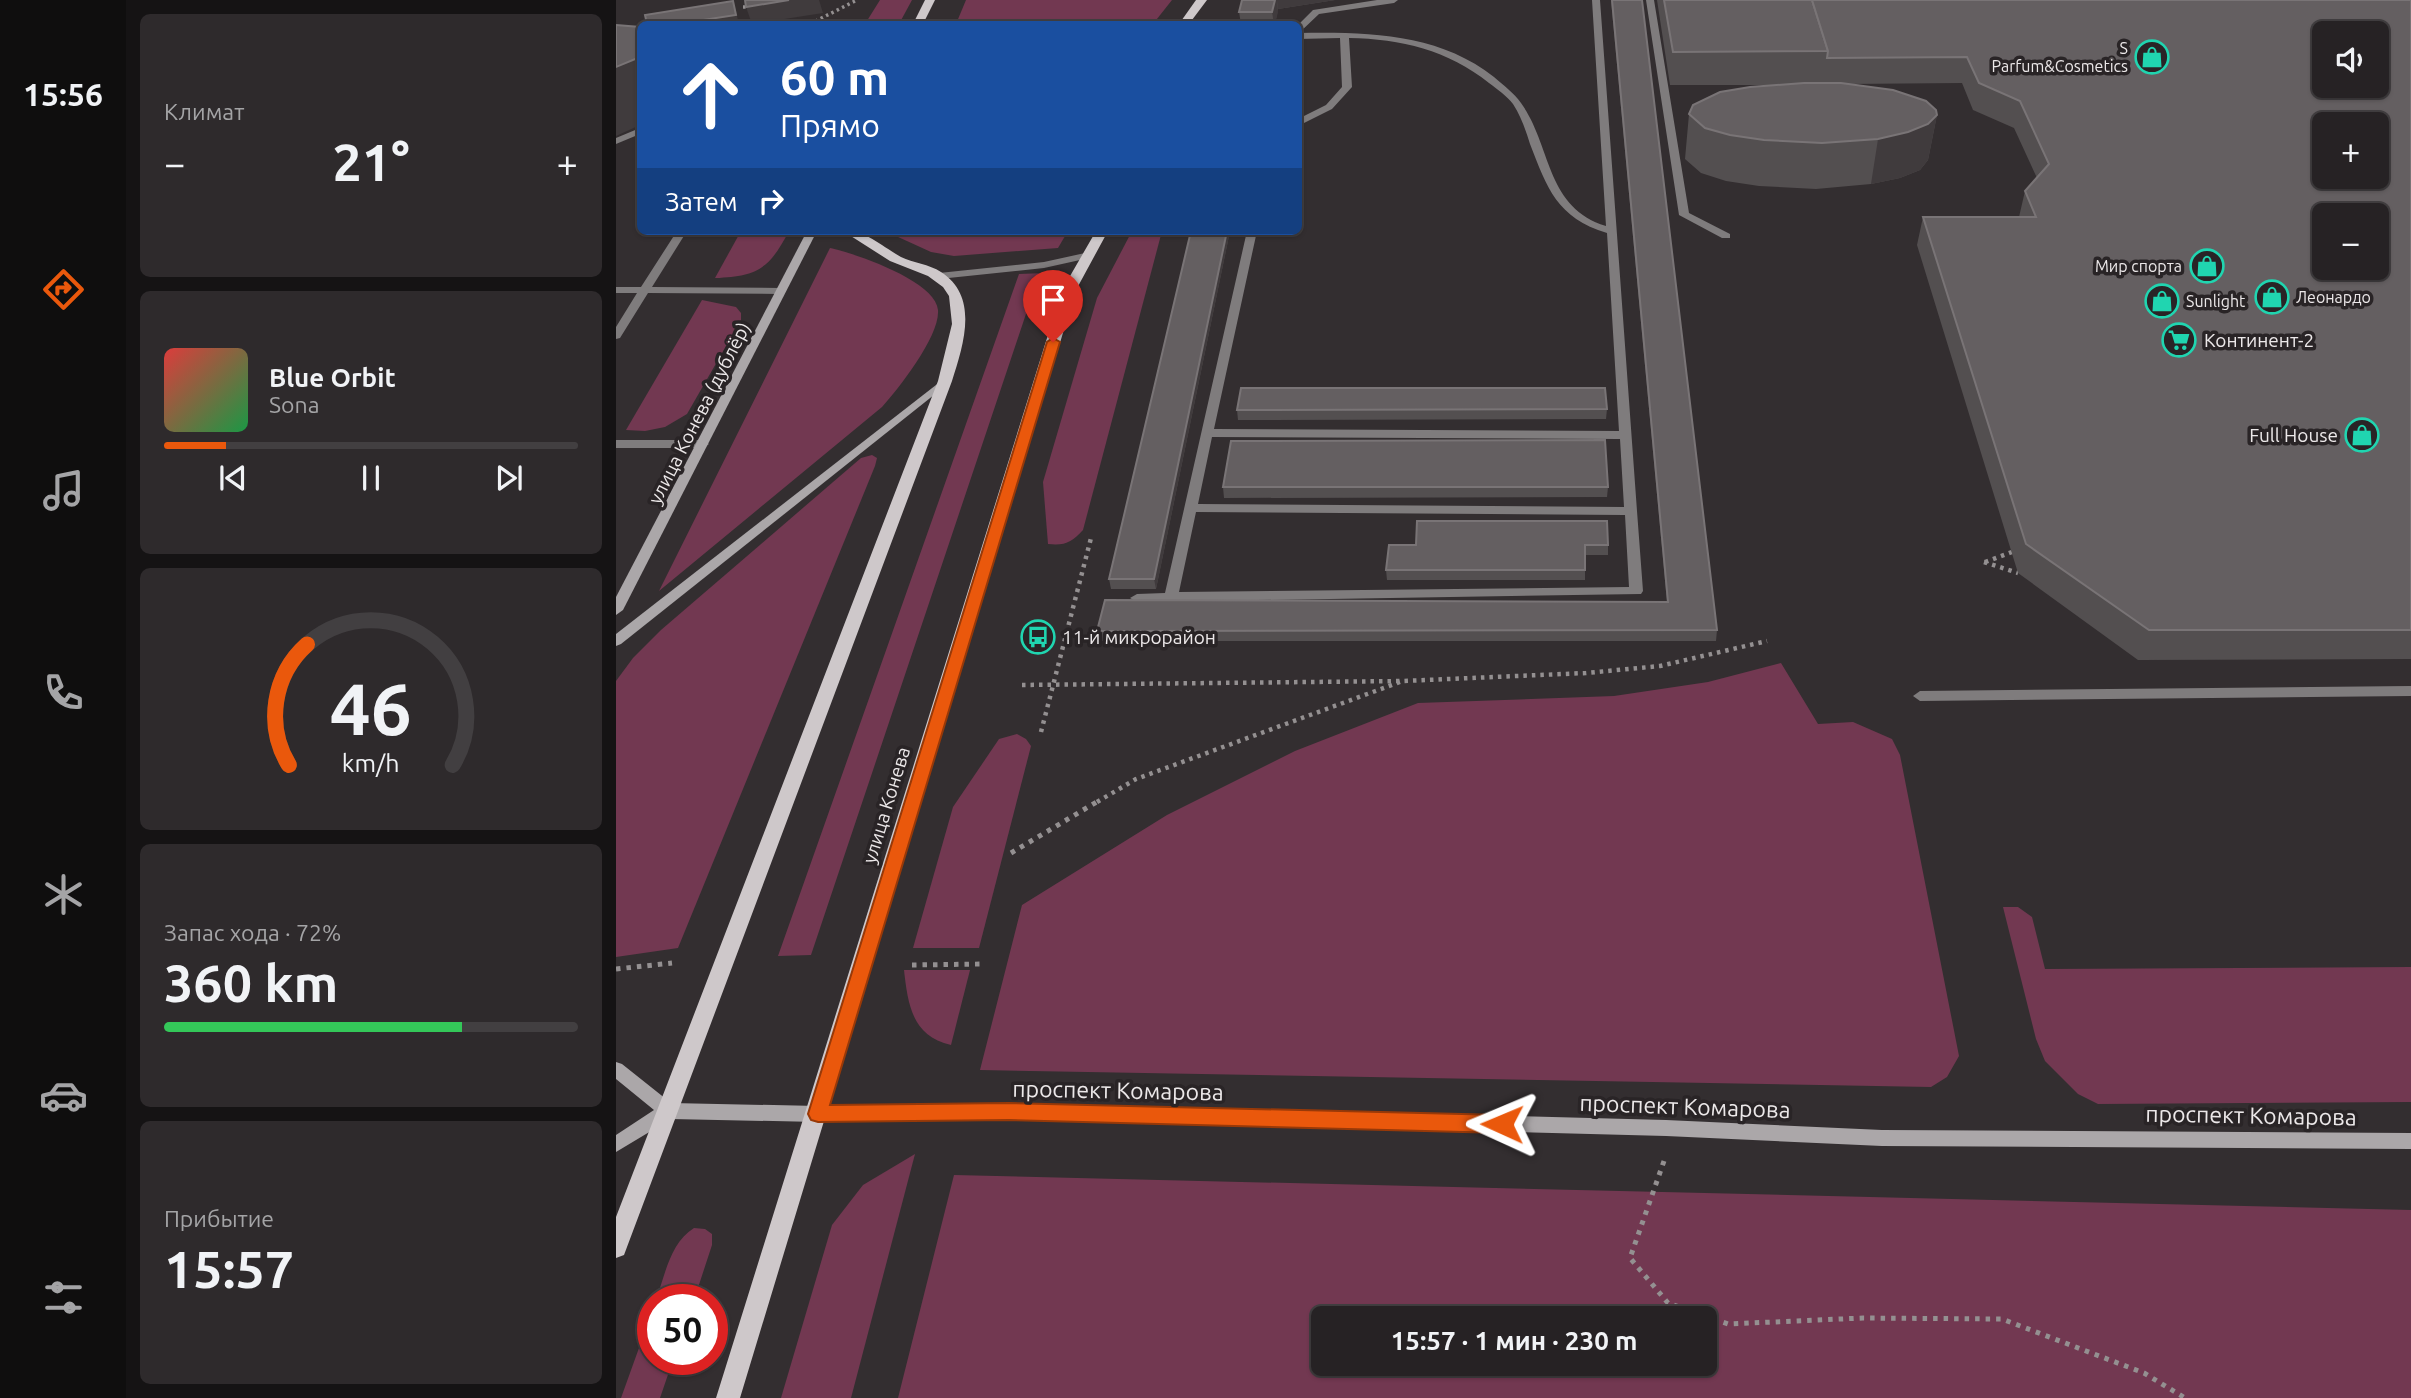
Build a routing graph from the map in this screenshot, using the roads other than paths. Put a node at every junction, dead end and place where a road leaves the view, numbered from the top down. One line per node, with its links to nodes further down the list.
1 (930, 0): 6 (main road)
2 (1202, 0): 7 (main road)
3 (1394, 0): 8 (street)
4 (1596, 0): 14 (street)
5 (1650, 0): 20 (street)
6 (920, 21)
7 (1186, 21)
8 (1302, 29)
9 (1302, 34): 10 (street)
10 (1344, 35): 11 (street); 14 (street)
11 (1302, 121)
12 (637, 132): 13 (street)
13 (616, 141)
14 (1612, 231): 29 (street)
15 (679, 235): 24 (street)
16 (810, 235): 25 (main road, улица Конева (дублёр))
17 (856, 235): 22 (main road)
18 (1099, 235): 21 (main road, улица Конева)
19 (1251, 235): 28 (street)
20 (1726, 236)
21 (1085, 257): 22 (street); 42 (main road, улица Конева)
22 (939, 276): 27 (main road)
23 (616, 290): 24 (street)
24 (645, 290): 25 (street); 26 (street)
25 (781, 291): 31 (main road, улица Конева (дублёр))
26 (616, 336)
27 (945, 381): 37 (main road); 41 (main road)
28 (1208, 433): 29 (street); 32 (street)
29 (1626, 435): 33 (street)
30 (616, 444): 31 (street)
31 (703, 444): 36 (main road, улица Конева (дублёр))
32 (1191, 508): 33 (street); 34 (street)
33 (1631, 512): 34 (street)
34 (1171, 597): 35 (street)
35 (1137, 598)
36 (616, 610)
37 (616, 641)
38 (2411, 691): 39 (street)
39 (1920, 696)
40 (616, 1069): 41 (main road)
41 (667, 1111): 42 (main road, проспект Комарова); 44 (main road); 45 (main road)
42 (818, 1114): 43 (main road, проспект Комарова); 46 (main road, улица Конева)
43 (2411, 1141)
44 (616, 1144)
45 (616, 1247)
46 (729, 1398)

